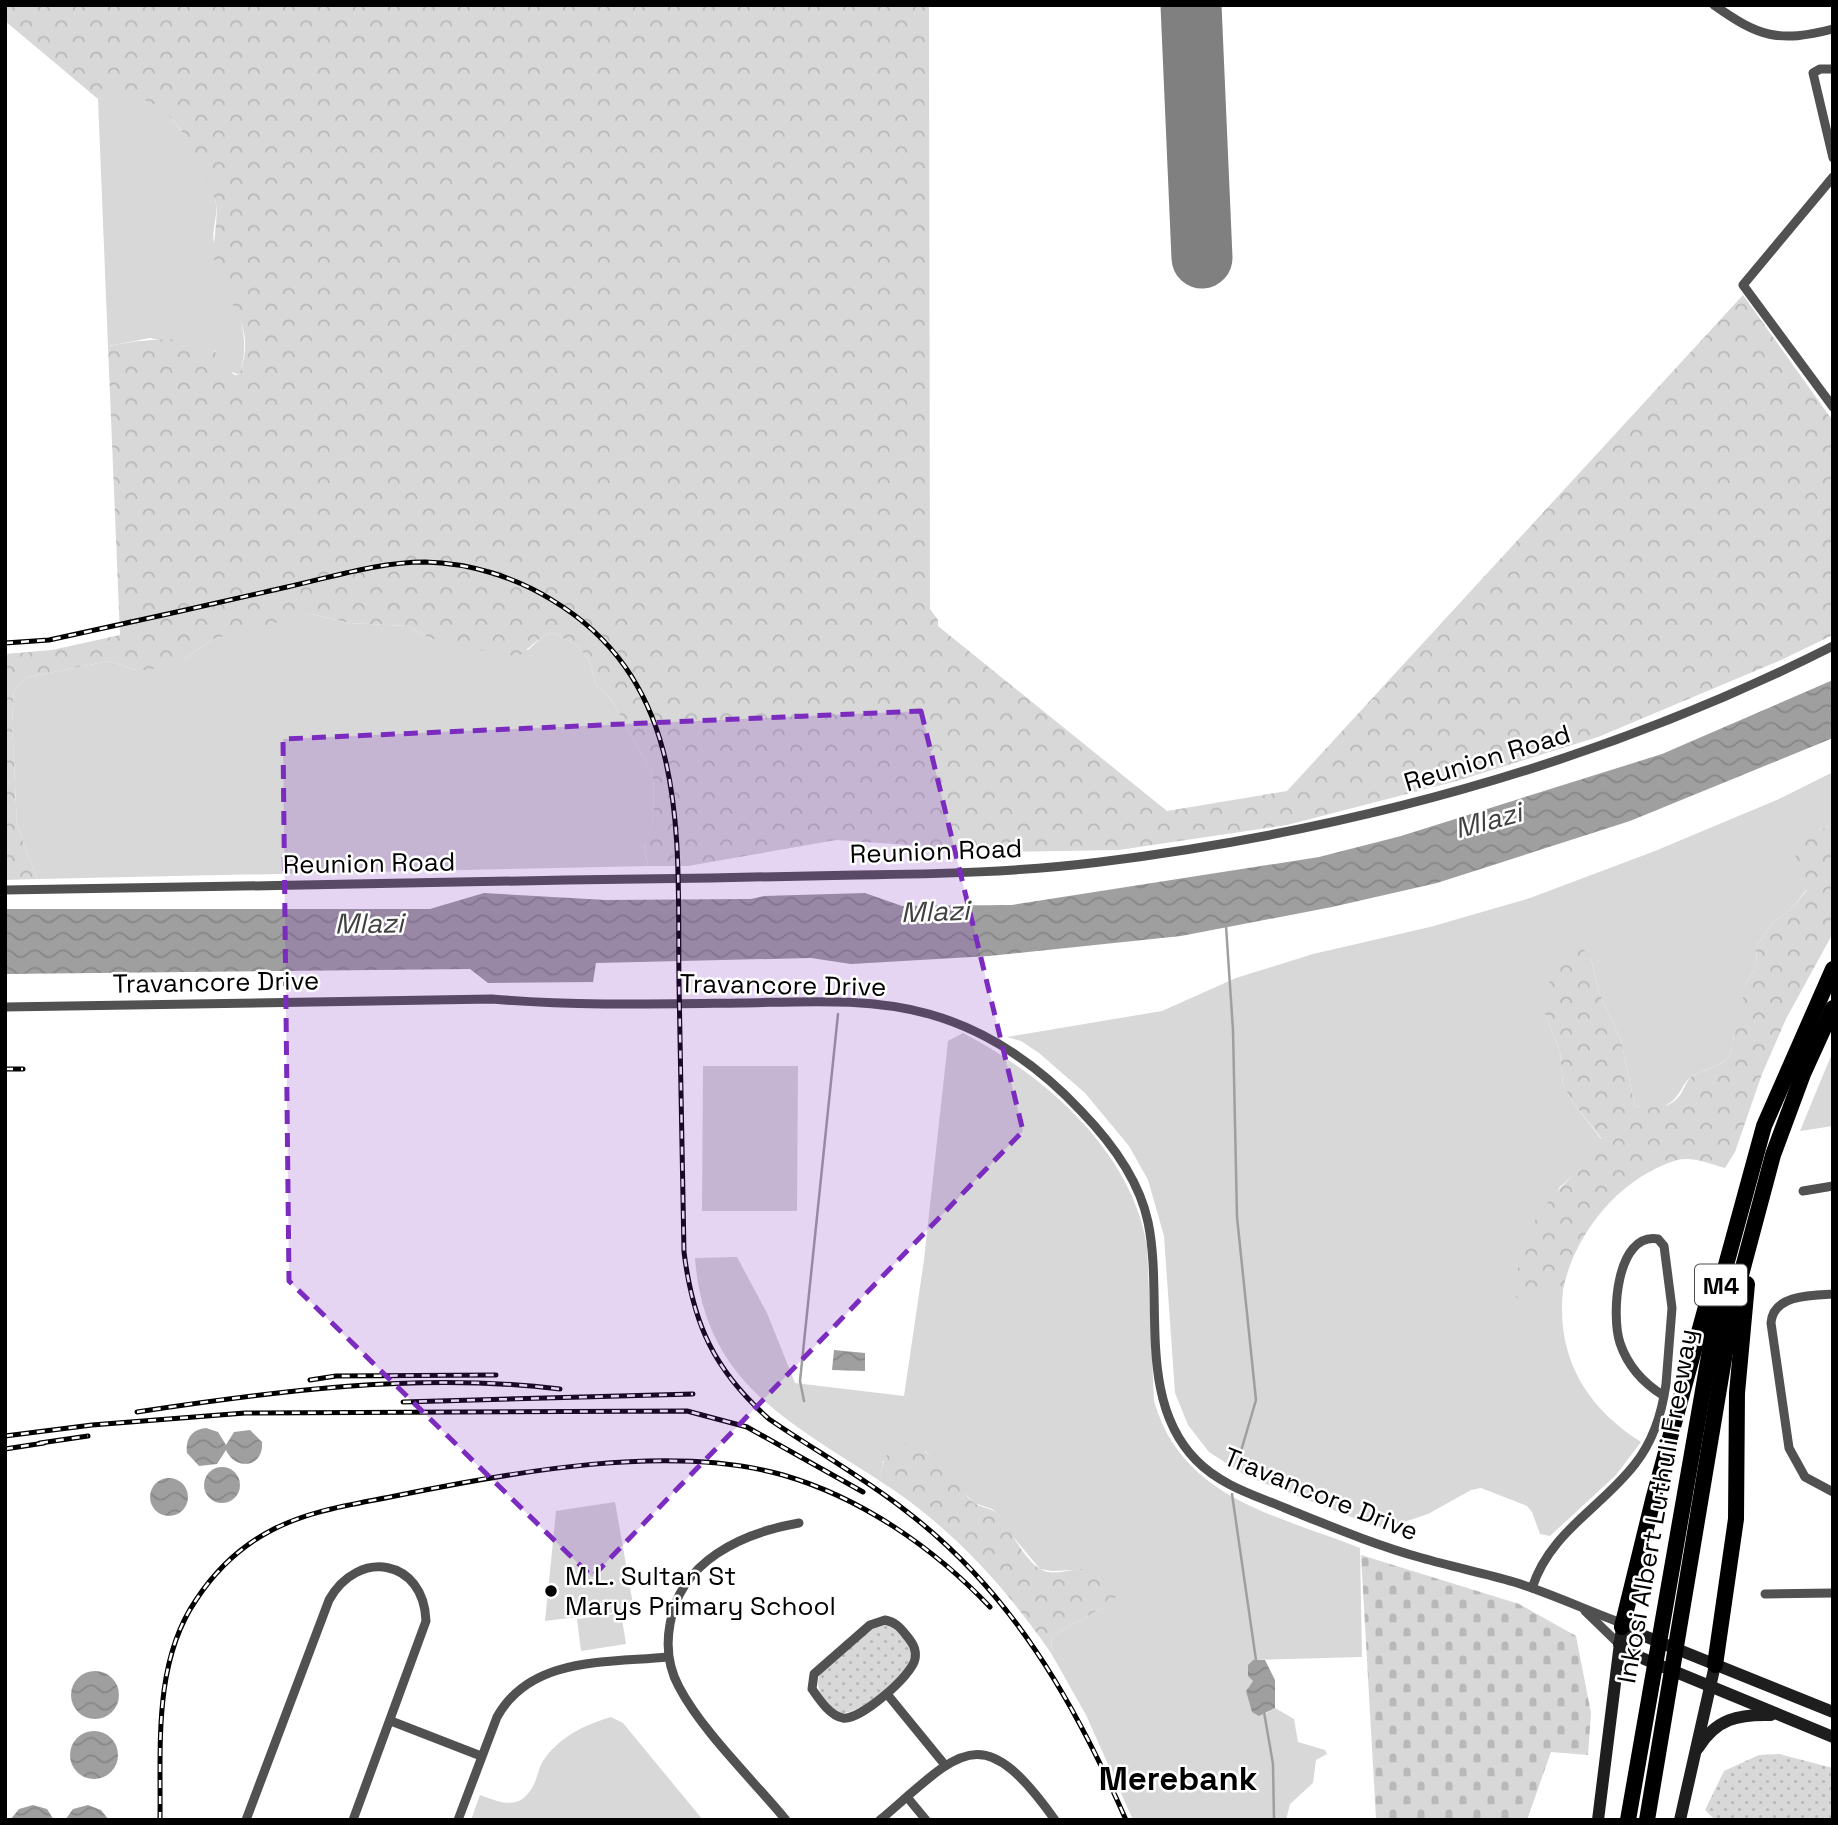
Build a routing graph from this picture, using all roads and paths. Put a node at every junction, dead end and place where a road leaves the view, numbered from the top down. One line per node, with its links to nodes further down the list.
1 (1714, 5): 2 (street)
2 (1833, 29)
3 (1833, 69): 4 (street)
4 (1833, 158)
5 (1833, 177): 6 (street)
6 (1833, 407)
7 (1833, 646): 8 (street, Reunion Road)
8 (5, 890)
9 (1833, 969): 12 (highway, Inkosi Albert Luthuli Freeway / M4)
10 (5, 1007): 20 (street, Travancore Drive)
11 (1833, 1008): 15 (highway, Inkosi Albert Luthuli Freeway / M4)
12 (1750, 1171): 24 (highway); 46 (highway, Inkosi Albert Luthuli Freeway / M4)
13 (1833, 1186): 14 (street)
14 (1803, 1191)
15 (1750, 1233): 27 (highway); 47 (highway, Inkosi Albert Luthuli Freeway / M4)
16 (1833, 1294): 18 (street)
17 (1664, 1396): 17 (street); 20 (street)
18 (1833, 1492)
19 (799, 1523): 26 (street)
20 (1532, 1588): 23 (street, Travancore Drive)
21 (1833, 1593): 22 (street)
22 (1765, 1594)
23 (1585, 1611): 24 (street, Travancore Drive); 25 (street)
24 (1622, 1627): 25 (street); 27 (street)
25 (1619, 1644): 28 (street); 45 (street)
26 (668, 1657): 35 (street); 41 (street)
27 (1715, 1665): 28 (street); 30 (street)
28 (1708, 1686): 31 (street); 34 (street)
29 (887, 1694): 29 (street); 36 (street)
30 (1833, 1712)
31 (1780, 1715): 33 (street); 34 (street)
32 (391, 1721): 35 (street); 38 (street); 39 (street)
33 (1833, 1737)
34 (1695, 1751): 48 (street)
35 (481, 1756): 40 (street)
36 (945, 1765): 37 (street); 44 (street)
37 (907, 1797): 42 (street); 43 (street)
38 (246, 1820)
39 (352, 1820)
40 (458, 1820)
41 (786, 1820)
42 (880, 1820)
43 (926, 1820)
44 (1055, 1820)
45 (1598, 1820)
46 (1628, 1820)
47 (1647, 1820)
48 (1680, 1820)

